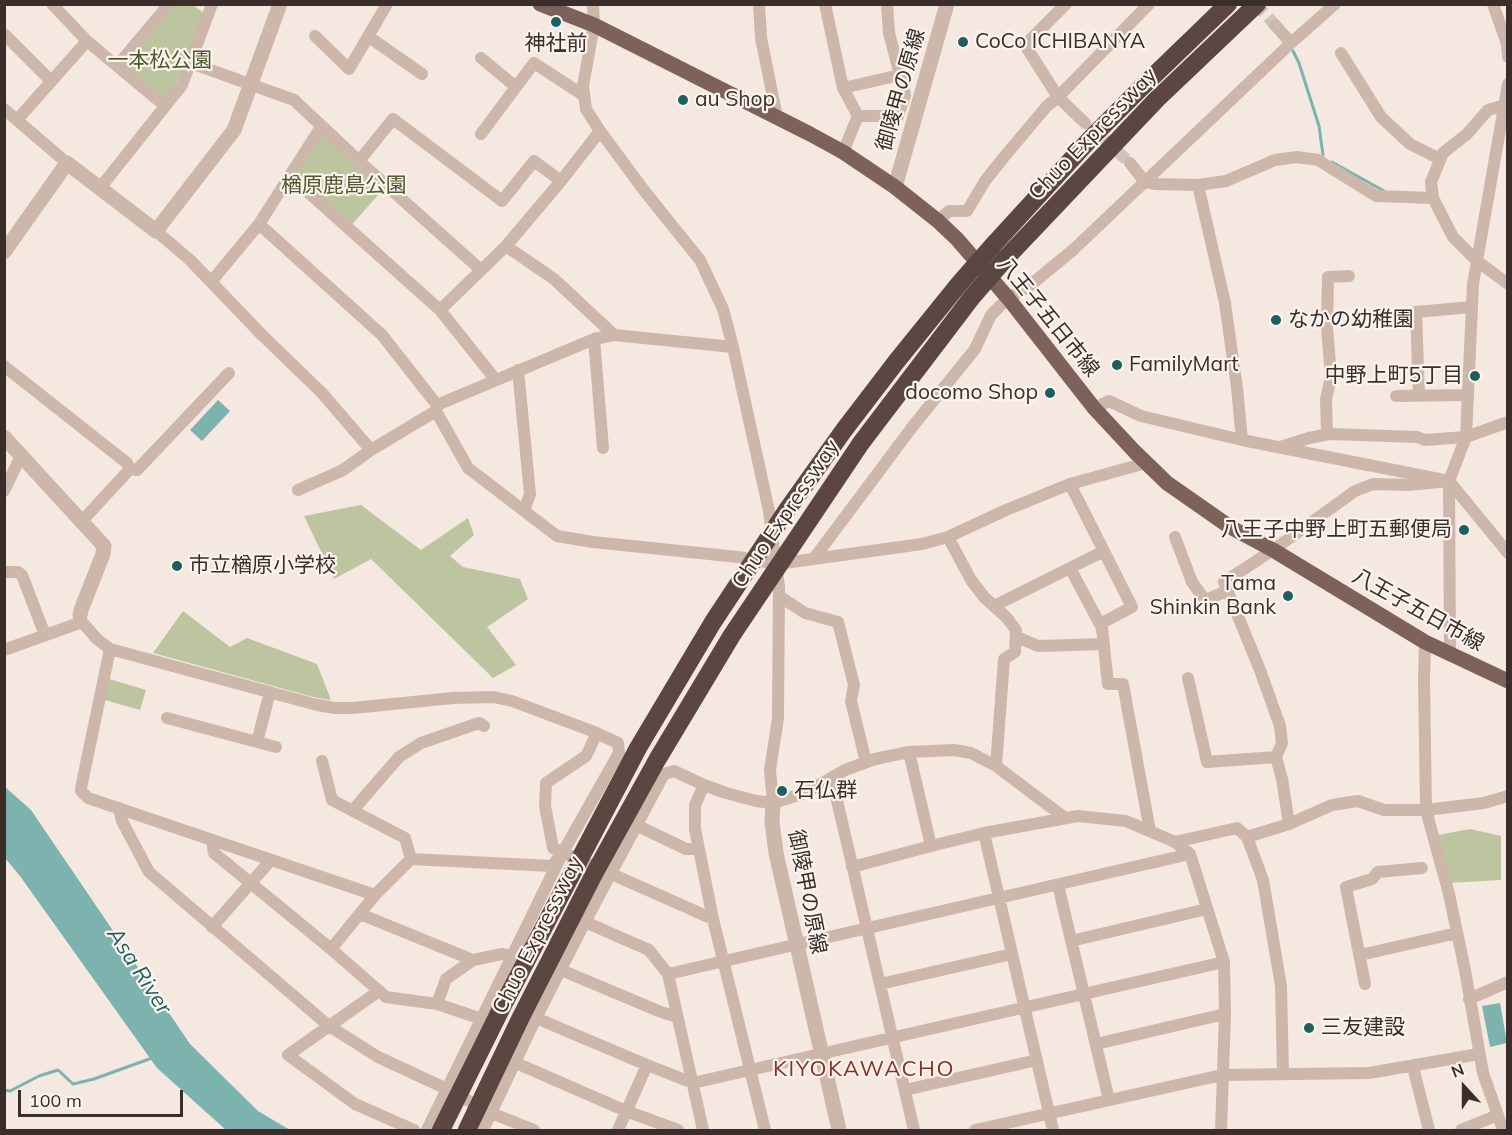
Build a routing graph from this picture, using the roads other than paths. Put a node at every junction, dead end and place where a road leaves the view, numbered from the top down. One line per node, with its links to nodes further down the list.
1 (52, 4): 24 (street)
2 (168, 4): 31 (street)
3 (212, 4): 30 (street)
4 (280, 4): 36 (street)
5 (387, 4): 23 (street)
6 (540, 4): 18 (main road, 八王子五日市線)
7 (593, 4): 19 (street)
8 (759, 4): 45 (street)
9 (825, 4): 38 (street)
10 (887, 4): 33 (street)
11 (947, 4): 60 (street, 御陵甲の原線)
12 (1066, 4): 40 (street)
13 (1149, 4): 40 (street)
14 (1228, 4): 223 (highway, Chuo Expressway, bridge)
15 (1257, 4): 224 (highway, Chuo Expressway, bridge)
16 (1335, 4): 25 (street)
17 (1493, 4): 26 (street)
18 (563, 9): 19 (main road, 八王子五日市線)
19 (594, 24): 39 (street); 45 (main road, 八王子五日市線)
20 (1275, 25): 25 (street)
21 (4, 34): 34 (street)
22 (315, 36): 23 (street)
23 (369, 37): 32 (street)
24 (87, 41): 31 (street); 34 (street)
25 (1291, 43): 58 (street)
26 (1507, 44): 28 (street)
27 (1341, 53): 52 (street)
28 (1508, 57)
29 (481, 58): 37 (street)
30 (191, 63): 36 (street); 42 (street)
31 (117, 66): 42 (street)
32 (422, 74)
33 (900, 75): 38 (street); 44 (street)
34 (51, 81): 46 (street)
35 (1508, 84): 41 (street)
36 (252, 85): 48 (street); 65 (street)
37 (516, 87): 39 (street); 50 (street)
38 (843, 88): 44 (street)
39 (583, 95): 49 (street, 御陵甲の原線)
40 (1058, 97): 47 (street); 63 (street)
41 (1505, 105): 52 (street); 68 (street)
42 (165, 106): 61 (street)
43 (4, 109): 46 (street)
44 (858, 116): 51 (street)
45 (777, 117): 51 (main road, 八王子五日市線)
46 (17, 120): 54 (street)
47 (1085, 123)
48 (321, 127): 53 (street); 56 (street)
49 (600, 130): 57 (street); 78 (street, 御陵甲の原線)
50 (481, 134)
51 (843, 152): 60 (main road, 八王子五日市線)
52 (1440, 159): 62 (street)
53 (358, 161): 57 (street); 69 (street)
54 (67, 163): 61 (street); 67 (street)
55 (1130, 163): 58 (street)
56 (291, 177): 64 (street); 75 (street)
57 (561, 181): 66 (street)
58 (1145, 182): 59 (street); 73 (street)
59 (1198, 185): 62 (street); 92 (street)
60 (895, 187): 63 (main road, 八王子五日市線)
61 (100, 188): 65 (street)
62 (1433, 198): 68 (street)
63 (938, 221): 73 (main road, 八王子五日市線)
64 (259, 224): 71 (street); 86 (street)
65 (156, 231): 71 (street)
66 (506, 246): 69 (street); 76 (street)
67 (4, 252)
68 (1477, 261): 72 (street); 74 (street)
69 (481, 270): 75 (street)
70 (1349, 276): 89 (street)
71 (211, 282): 95 (street)
72 (1508, 284)
73 (1008, 298): 87 (main road, 八王子五日市線); 110 (street)
74 (1471, 307): 83 (street); 85 (street)
75 (440, 310): 82 (street)
76 (614, 335): 77 (street); 78 (street)
77 (594, 339): 80 (street); 93 (street)
78 (733, 347): 111 (street, 御陵甲の原線)
79 (4, 366): 98 (street)
80 (518, 370): 82 (street); 103 (street)
81 (229, 373): 98 (street)
82 (495, 379): 86 (street)
83 (1467, 395): 85 (street); 91 (street)
84 (1396, 396): 85 (street)
85 (1419, 396)
86 (437, 408): 95 (street); 103 (street)
87 (1094, 408): 92 (street); 97 (main road, 八王子五日市線)
88 (1508, 422): 91 (street)
89 (1327, 434): 91 (street); 94 (street)
90 (4, 437): 96 (street)
91 (1466, 437): 99 (street)
92 (1242, 440): 94 (street)
93 (603, 448)
94 (1279, 448): 99 (street)
95 (371, 450): 101 (street)
96 (21, 456): 102 (street); 104 (street)
97 (1146, 463): 100 (street); 109 (main road, 八王子五日市線)
98 (130, 470): 104 (street)
99 (1449, 481): 107 (street); 109 (street); 125 (street)
100 (1070, 484): 105 (street); 108 (street)
101 (298, 490)
102 (4, 491)
103 (524, 512): 111 (street)
104 (82, 520): 117 (street)
105 (948, 537): 110 (street); 116 (street)
106 (1175, 537): 115 (street)
107 (1506, 547)
108 (1104, 550): 112 (street); 118 (street)
109 (1273, 550): 115 (street); 121 (main road, 八王子五日市線)
110 (815, 557): 111 (street)
111 (777, 564): 114 (street, 御陵甲の原線)
112 (1070, 568): 116 (street); 118 (street)
113 (4, 572): 119 (street)
114 (779, 591): 138 (street); 144 (street, 御陵甲の原線)
115 (1227, 591): 136 (street)
116 (994, 606): 120 (street)
117 (81, 619): 119 (street); 123 (street)
118 (1100, 624): 122 (street)
119 (45, 635): 124 (street)
120 (1017, 637): 122 (street); 139 (street)
121 (1425, 642): 125 (main road, 八王子五日市線); 147 (street)
122 (1104, 644): 151 (street)
123 (110, 649): 128 (street); 145 (street)
124 (4, 650)
125 (1450, 654): 127 (main road, 八王子五日市線)
126 (1188, 678): 136 (street)
127 (1507, 680)
128 (270, 692): 131 (street); 132 (street)
129 (167, 718): 132 (street)
130 (484, 726): 146 (street)
131 (597, 733): 135 (street); 158 (street)
132 (257, 742): 133 (street)
133 (276, 747)
134 (909, 752): 138 (street); 139 (street); 156 (street)
135 (619, 753): 140 (street); 158 (street)
136 (1276, 757): 149 (street)
137 (322, 761): 146 (street)
138 (866, 762): 141 (street)
139 (996, 766): 148 (street)
140 (664, 774): 142 (street); 150 (street)
141 (832, 779): 144 (street); 162 (street)
142 (704, 785): 144 (street); 157 (street)
143 (1508, 796): 147 (street)
144 (773, 803): 177 (street, 御陵甲の原線)
145 (118, 808): 154 (street); 173 (street)
146 (353, 810): 160 (street)
147 (1426, 810): 149 (street); 175 (street)
148 (1065, 818): 151 (street); 152 (street)
149 (1289, 824): 153 (street)
150 (636, 825): 157 (street); 164 (street)
151 (1150, 831): 155 (street)
152 (984, 833): 156 (street); 168 (street)
153 (1247, 837): 155 (street); 209 (street)
154 (212, 840): 161 (street); 165 (street)
155 (1175, 842): 159 (street)
156 (931, 846): 162 (street)
157 (699, 849): 171 (street)
158 (563, 852): 160 (street); 164 (street); 181 (street)
159 (1190, 854): 166 (street); 169 (street)
160 (411, 859): 167 (street)
161 (271, 860): 165 (street); 167 (street)
162 (852, 867): 174 (street)
163 (1422, 868): 180 (street)
164 (610, 874): 171 (street); 172 (street)
165 (250, 884): 173 (street); 178 (street)
166 (1058, 885): 168 (street); 176 (street)
167 (375, 895): 170 (street)
168 (999, 898): 174 (street); 179 (street)
169 (1207, 909): 176 (street); 184 (street)
170 (360, 914): 178 (street); 182 (street)
171 (714, 919): 183 (street)
172 (585, 922): 185 (street); 186 (street)
173 (212, 927): 199 (street)
174 (866, 929): 177 (street); 188 (street)
175 (1457, 933): 180 (street); 192 (street)
176 (1071, 941): 191 (street)
177 (796, 944): 183 (street); 202 (street, 御陵甲の原線)
178 (331, 949): 190 (street)
179 (1012, 954): 188 (street); 194 (street)
180 (1360, 955): 189 (street)
181 (514, 956): 182 (street); 198 (street)
182 (473, 960): 193 (street)
183 (724, 961): 186 (street); 208 (street)
184 (1224, 962): 191 (street); 195 (street)
185 (561, 970): 196 (street); 197 (street)
186 (668, 974): 196 (street)
187 (1508, 982): 192 (street)
188 (880, 984): 200 (street)
189 (1365, 984)
190 (379, 991): 193 (street); 199 (street)
191 (1084, 994): 194 (street); 201 (street)
192 (1469, 999): 203 (street)
193 (437, 1004): 198 (street)
194 (1024, 1008): 200 (street); 204 (street)
195 (1225, 1014): 201 (street); 210 (street)
196 (677, 1017): 211 (street)
197 (536, 1018): 205 (street); 206 (street)
198 (482, 1019): 212 (street)
199 (329, 1026): 212 (street); 221 (street)
200 (893, 1038): 202 (street); 213 (street)
201 (1096, 1044): 214 (street)
202 (821, 1054): 208 (street); 230 (street, 御陵甲の原線)
203 (1479, 1054): 207 (street); 218 (street)
204 (1037, 1060): 213 (street); 217 (street)
205 (516, 1063): 215 (street); 216 (street)
206 (647, 1065): 211 (street); 215 (street)
207 (1413, 1067): 209 (street); 234 (street)
208 (750, 1070): 211 (street); 229 (street)
209 (1283, 1074): 210 (street)
210 (1222, 1075): 214 (street); 220 (street)
211 (693, 1083): 219 (street)
212 (447, 1089): 216 (street); 222 (street)
213 (905, 1090): 231 (street)
214 (1109, 1100): 217 (street)
215 (626, 1111): 227 (street); 228 (street)
216 (491, 1113): 225 (street); 226 (street)
217 (1049, 1114): 232 (street); 233 (street)
218 (1498, 1115): 235 (street); 236 (street)
219 (703, 1130)
220 (1219, 1130)
221 (414, 1131)
222 (427, 1131)
223 (441, 1131)
224 (467, 1131)
225 (483, 1131)
226 (534, 1131)
227 (618, 1131)
228 (678, 1131)
229 (765, 1131)
230 (839, 1131)
231 (914, 1131)
232 (975, 1131)
233 (1053, 1131)
234 (1429, 1131)
235 (1461, 1131)
236 (1503, 1131)

